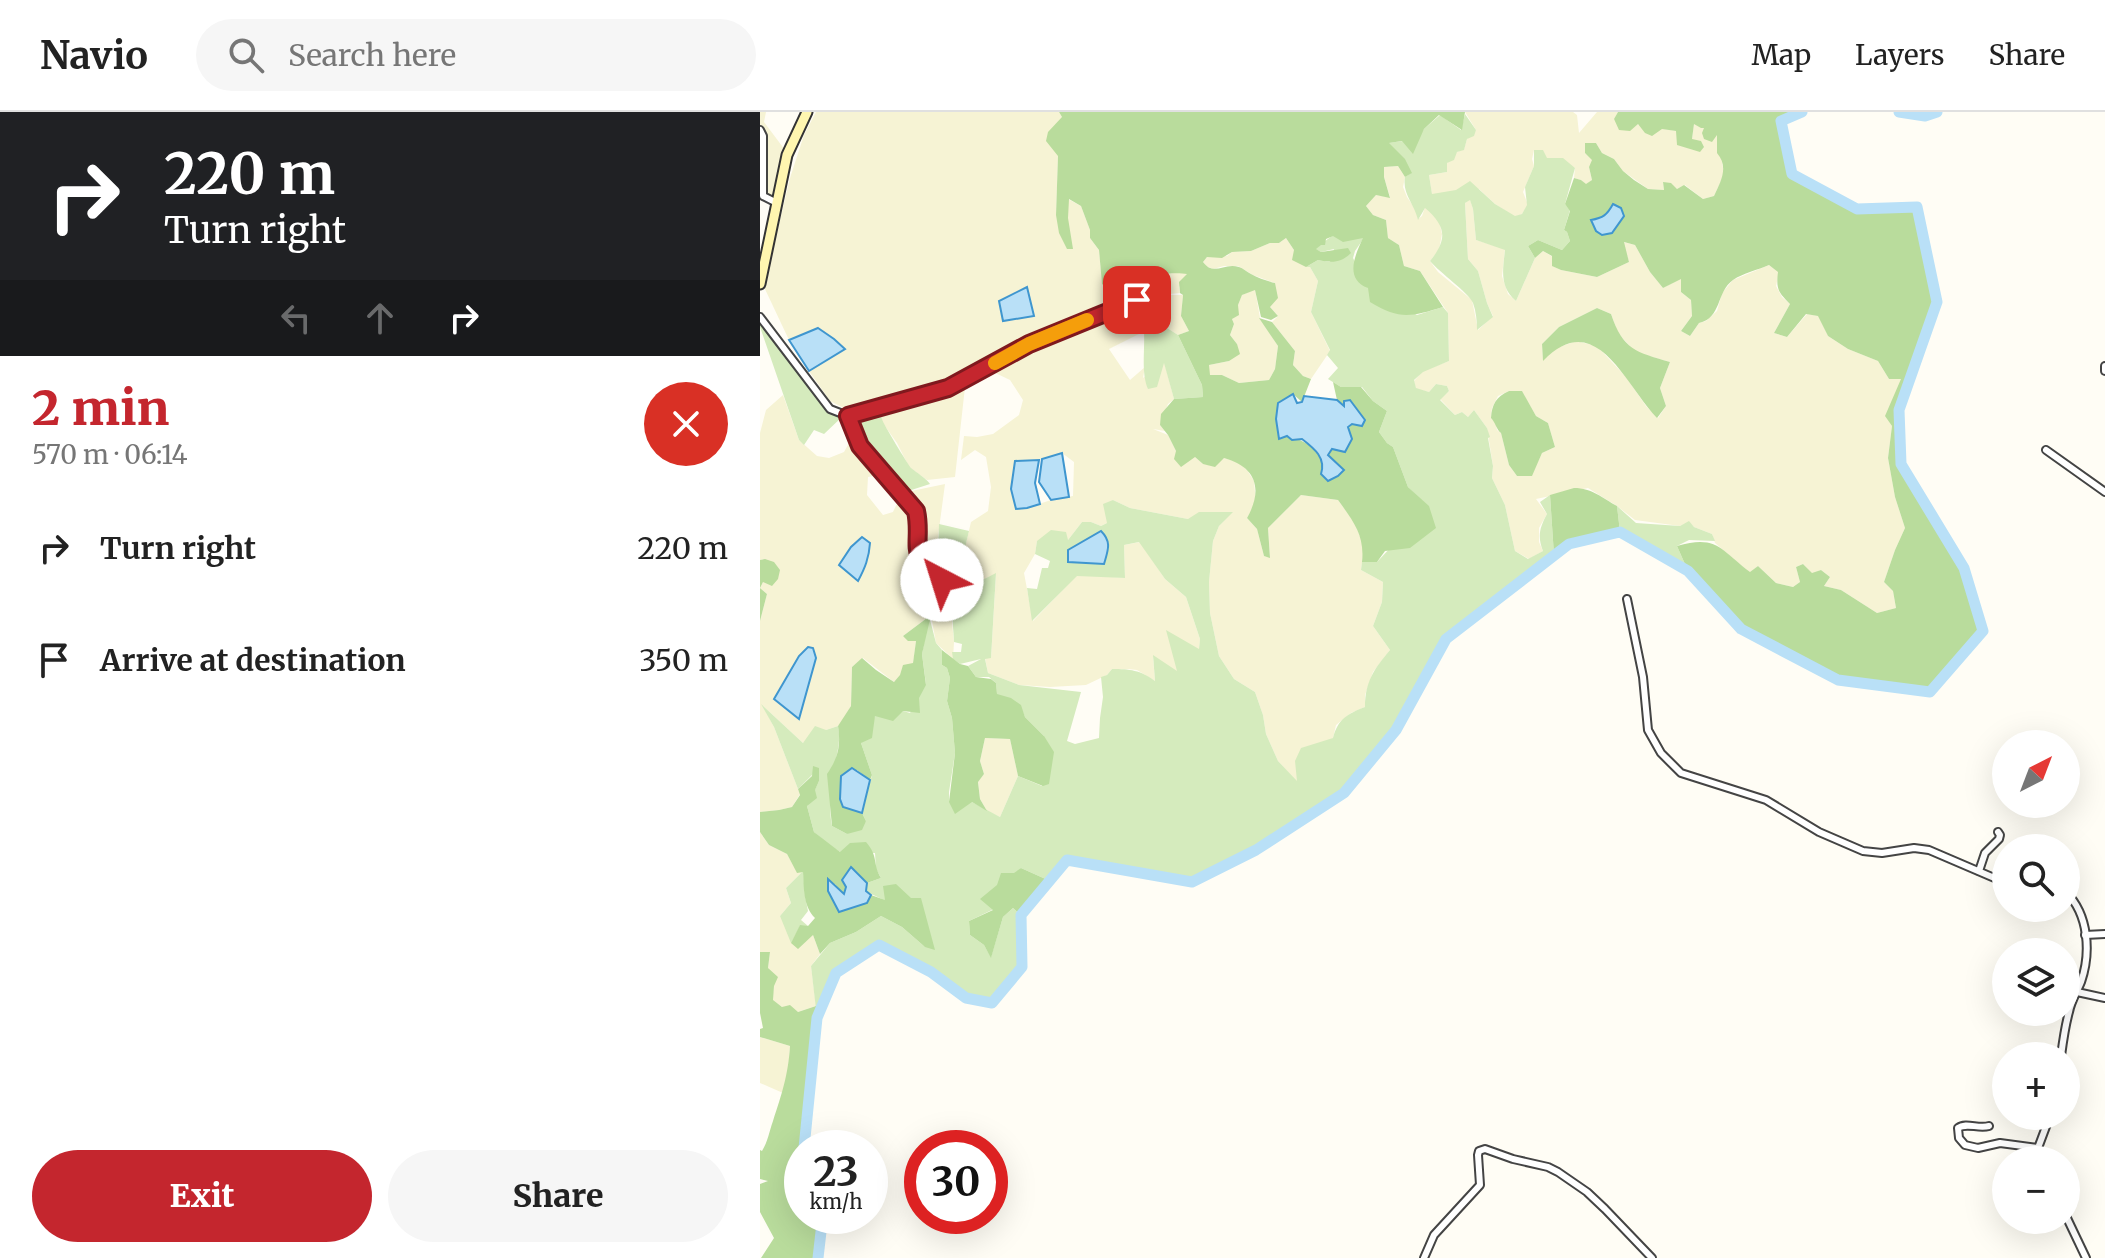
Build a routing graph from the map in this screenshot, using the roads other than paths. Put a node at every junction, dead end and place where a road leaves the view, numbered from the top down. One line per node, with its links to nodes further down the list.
1 (807, 112): 3 (street)
2 (760, 130): 3 (street)
3 (777, 203): 4 (street)
4 (760, 284)
5 (1137, 300): 7 (street)
6 (760, 317): 7 (street)
7 (848, 416): 10 (street)
8 (2046, 450): 9 (street)
9 (2105, 492)
10 (948, 584)
11 (1627, 599): 13 (street)
12 (1998, 832): 13 (street)
13 (1979, 871): 14 (street)
14 (1992, 877)
15 (2080, 911): 17 (street)
16 (2105, 934): 17 (street)
17 (2085, 935): 18 (street)
18 (2080, 981)
19 (2080, 993): 20 (street)
20 (2105, 998)
21 (1989, 1126): 22 (street)
22 (2023, 1146)
23 (2075, 1234): 26 (street)
24 (1424, 1258): 25 (street)
25 (1652, 1258)
26 (2086, 1258)

